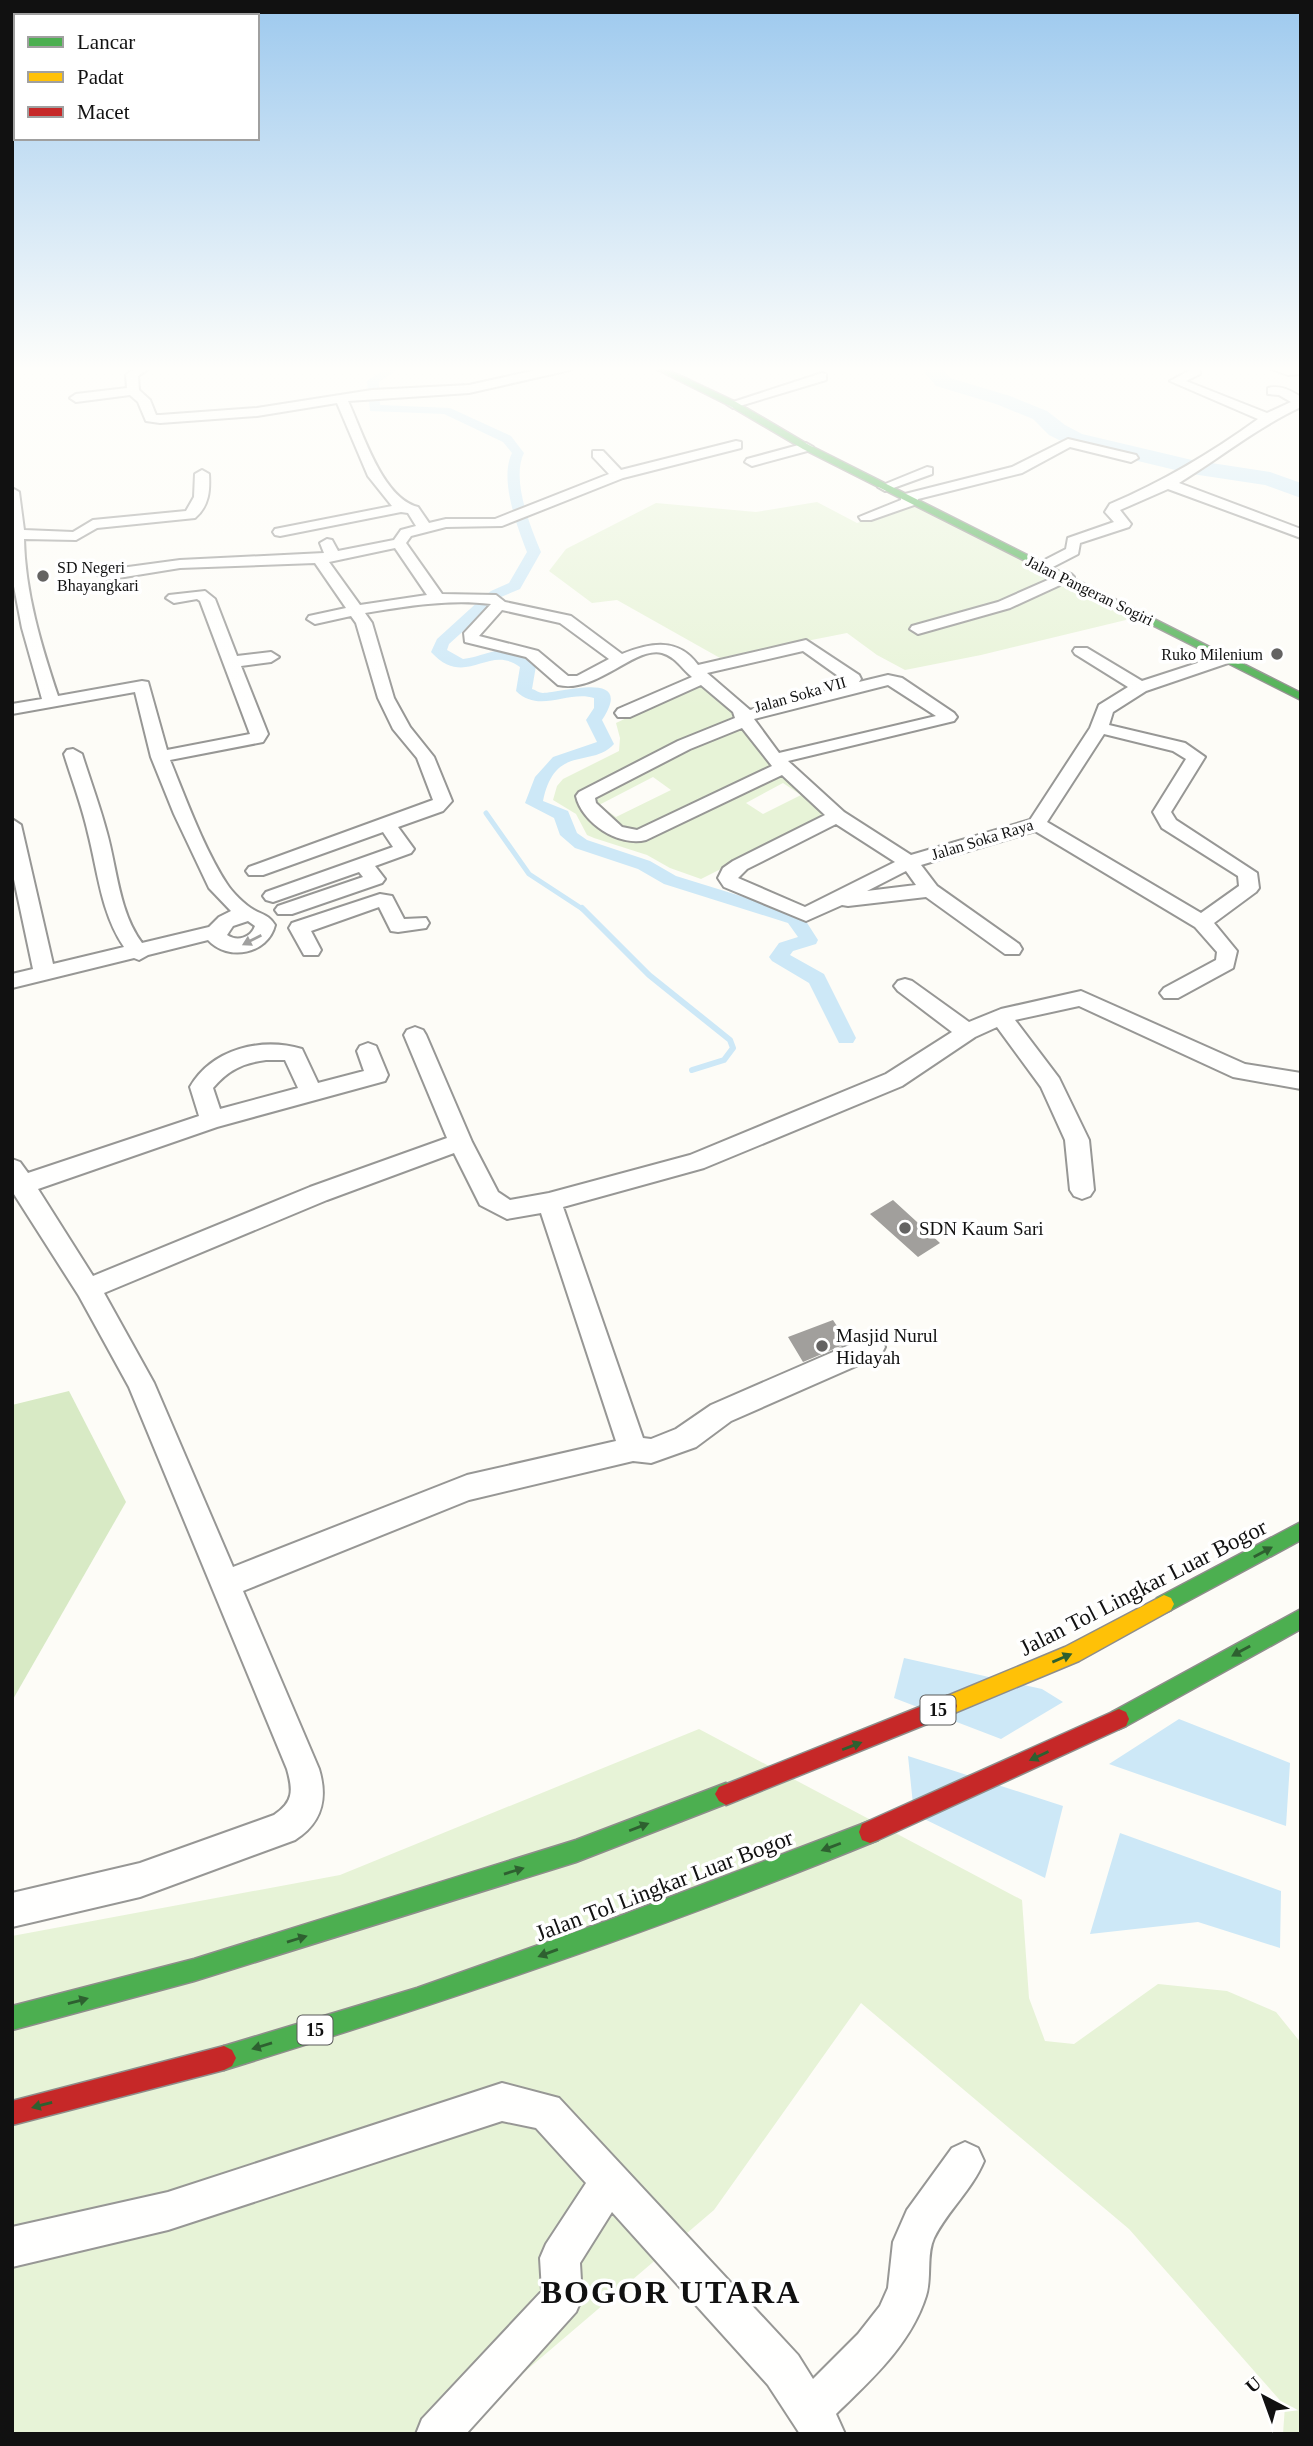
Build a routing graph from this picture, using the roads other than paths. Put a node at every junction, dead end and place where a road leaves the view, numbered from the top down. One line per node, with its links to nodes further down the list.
1 (202, 481): 16 (street)
2 (378, 481): 12 (street)
3 (603, 481): 14 (street)
4 (875, 481): 9 (main road, Jalan Pangeran Sogiri)
5 (899, 481): 9 (street)
6 (977, 481): 11 (street)
7 (1173, 481): 8 (street)
8 (1168, 484): 18 (street); 21 (street)
9 (885, 486): 11 (main road, Jalan Pangeran Sogiri)
10 (13, 497): 16 (street)
11 (909, 500): 13 (street); 21 (main road, Jalan Pangeran Sogiri)
12 (401, 508): 14 (street); 15 (street)
13 (866, 517)
14 (425, 527): 19 (street)
15 (280, 533)
16 (19, 534): 38 (street)
17 (323, 534): 20 (street)
18 (1301, 534)
19 (400, 543): 20 (street); 25 (street)
20 (326, 558): 22 (street); 27 (street)
21 (1042, 567): 23 (main road, Jalan Pangeran Sogiri)
22 (106, 575)
23 (1066, 578): 29 (street); 32 (main road, Jalan Pangeran Sogiri)
24 (174, 598): 34 (street)
25 (437, 598): 26 (street); 27 (street)
26 (497, 603): 33 (street); 33 (street)
27 (358, 611): 28 (street); 47 (street)
28 (315, 619)
29 (918, 629)
30 (1081, 651): 36 (street)
31 (271, 657): 34 (street)
32 (1228, 658): 36 (street, Jalan Soka Raya); 37 (main road, Jalan Pangeran Sogiri)
33 (620, 660): 35 (street, Jalan Soka Raya)
34 (231, 662): 44 (street)
35 (699, 675): 40 (street); 41 (street, Jalan Soka Raya); 41 (street, Jalan Soka VII)
36 (1140, 687): 42 (street, Jalan Soka Raya)
37 (1301, 696)
38 (52, 702): 39 (street); 44 (street)
39 (12, 709)
40 (624, 713)
41 (743, 716): 45 (street, Jalan Soka Raya); 45 (street); 45 (street)
42 (1099, 727): 48 (street, Jalan Soka Raya); 58 (street)
43 (73, 754): 63 (street)
44 (160, 757): 57 (street)
45 (779, 764): 46 (street, Jalan Soka Raya)
46 (837, 816): 50 (street, Jalan Soka Raya); 55 (street)
47 (387, 824): 51 (street); 52 (street)
48 (1037, 824): 50 (street, Jalan Soka Raya); 58 (street)
49 (12, 825): 64 (street)
50 (909, 862): 54 (street); 55 (street)
51 (364, 865): 53 (street); 53 (street)
52 (256, 871)
53 (358, 887): 56 (street)
54 (930, 890): 55 (street); 61 (street)
55 (832, 902)
56 (372, 903): 59 (street); 62 (street)
57 (247, 915): 60 (street); 60 (street, one-way to 60)
58 (1202, 922): 67 (street)
59 (419, 923)
60 (216, 932): 63 (street)
61 (1012, 949)
62 (311, 950)
63 (139, 953): 64 (street)
64 (45, 975): 65 (street)
65 (12, 981)
66 (905, 986): 69 (street)
67 (1171, 993)
68 (1001, 1016): 69 (street); 72 (street); 77 (street)
69 (967, 1032): 78 (street)
70 (415, 1035): 75 (street)
71 (368, 1051): 73 (street)
72 (1301, 1081)
73 (311, 1092): 74 (street); 74 (street)
74 (212, 1120): 76 (street)
75 (460, 1142): 78 (street); 79 (street)
76 (17, 1177): 79 (street)
77 (1082, 1190)
78 (549, 1202): 81 (street)
79 (88, 1289): 83 (street)
80 (872, 1348): 81 (street)
81 (633, 1449): 83 (street)
82 (1294, 1534): 86 (main road, Jalan Tol Lingkar Luar Bogor / 15, one-way to 82)
83 (225, 1584): 85 (street)
84 (1301, 1618): 87 (main road, Jalan Tol Lingkar Luar Bogor / 15, one-way to 87)
85 (12, 1910)
86 (12, 2018)
87 (12, 2113)
88 (965, 2161): 91 (street)
89 (611, 2180): 90 (street); 91 (street); 92 (street)
90 (12, 2247)
91 (817, 2423)
92 (436, 2434)

